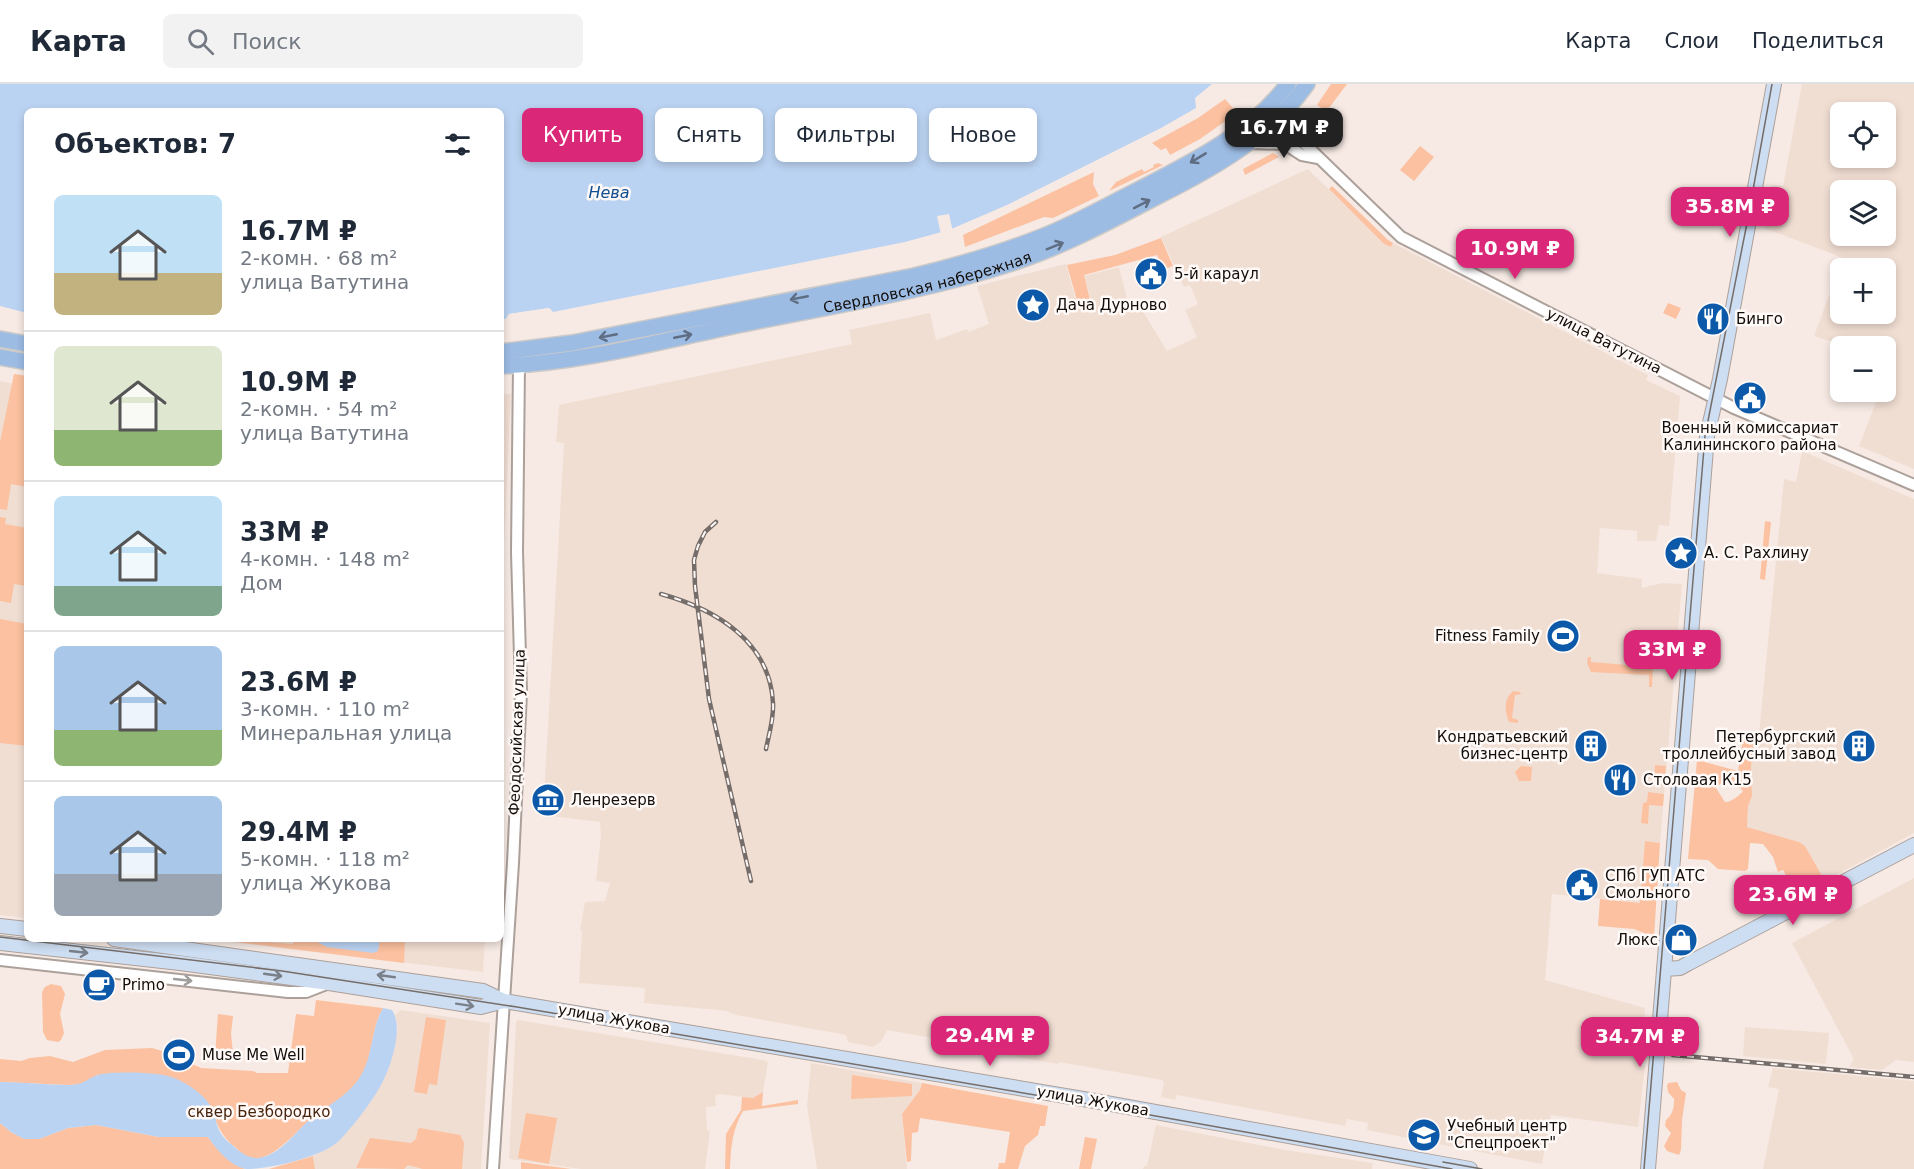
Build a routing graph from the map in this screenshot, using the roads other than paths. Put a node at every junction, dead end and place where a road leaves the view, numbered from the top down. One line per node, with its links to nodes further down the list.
1 (1288, 84): 4 (main road, Свердловская набережная)
2 (1307, 84): 5 (main road, Свердловская набережная)
3 (1774, 84): 15 (street)
4 (1262, 112): 5 (street, улица Ватутина); 10 (main road, Свердловская набережная, one-way to 10)
5 (1278, 118): 6 (main road, Свердловская набережная); 7 (street, улица Ватутина)
6 (1249, 143): 7 (street, улица Ватутина); 14 (main road, Свердловская набережная, one-way to 6)
7 (1318, 158): 15 (street, улица Ватутина)
8 (0, 339): 9 (main road)
9 (24, 343)
10 (504, 352)
11 (0, 357): 12 (main road)
12 (24, 361)
13 (504, 366): 14 (main road, Свердловская набережная)
14 (519, 366): 25 (street, Феодосийская улица)
15 (1715, 399): 16 (street, улица Ватутина); 23 (street)
16 (1914, 485)
17 (1914, 845): 23 (street)
18 (0, 926): 19 (street)
19 (24, 929)
20 (135, 942): 25 (street, улица Жукова, one-way to 20)
21 (0, 943): 24 (street, улица Жукова, one-way to 24)
22 (0, 960): 24 (street, one-way to 24)
23 (1664, 969): 28 (street)
24 (329, 983): 25 (street, улица Жукова, one-way to 25)
25 (504, 1001): 26 (street, Феодосийская улица); 27 (street, улица Жукова)
26 (493, 1169)
27 (1470, 1169)
28 (1648, 1169)

